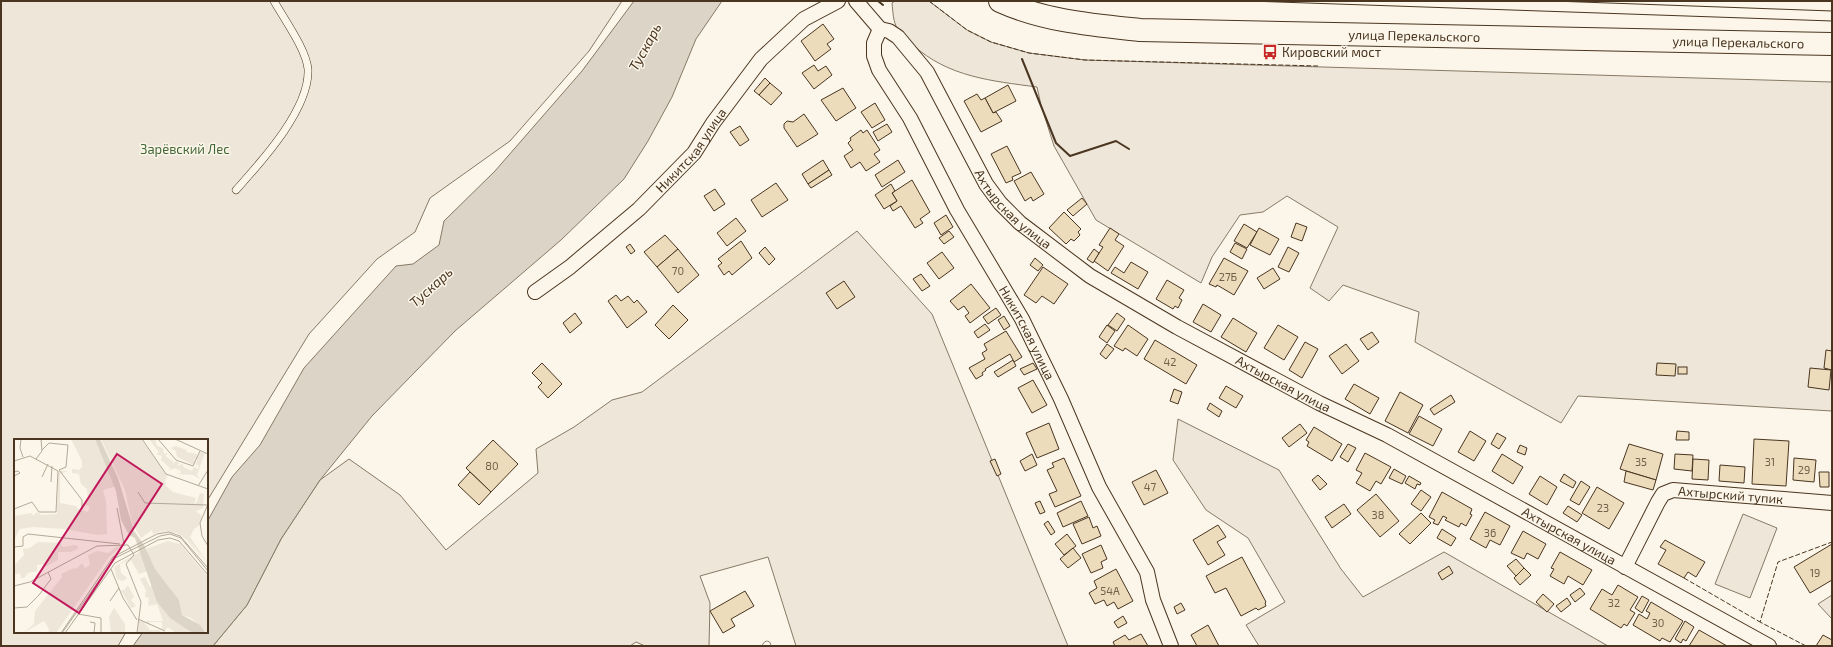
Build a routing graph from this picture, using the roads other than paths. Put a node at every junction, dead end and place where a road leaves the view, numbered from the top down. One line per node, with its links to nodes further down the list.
1 (274, 1): 7 (lane)
2 (838, 1): 8 (street, Никитская улица)
3 (856, 1): 5 (street)
4 (1000, 1): 6 (main road, улица Перекальского)
5 (880, 29): 10 (street, Ахтырская улица); 11 (street, Никитская улица)
6 (1832, 44)
7 (236, 190)
8 (535, 292)
9 (1832, 503): 10 (street, Ахтырский тупик)
10 (1625, 567): 12 (street, Ахтырская улица)
11 (1171, 646)
12 (1769, 646)

